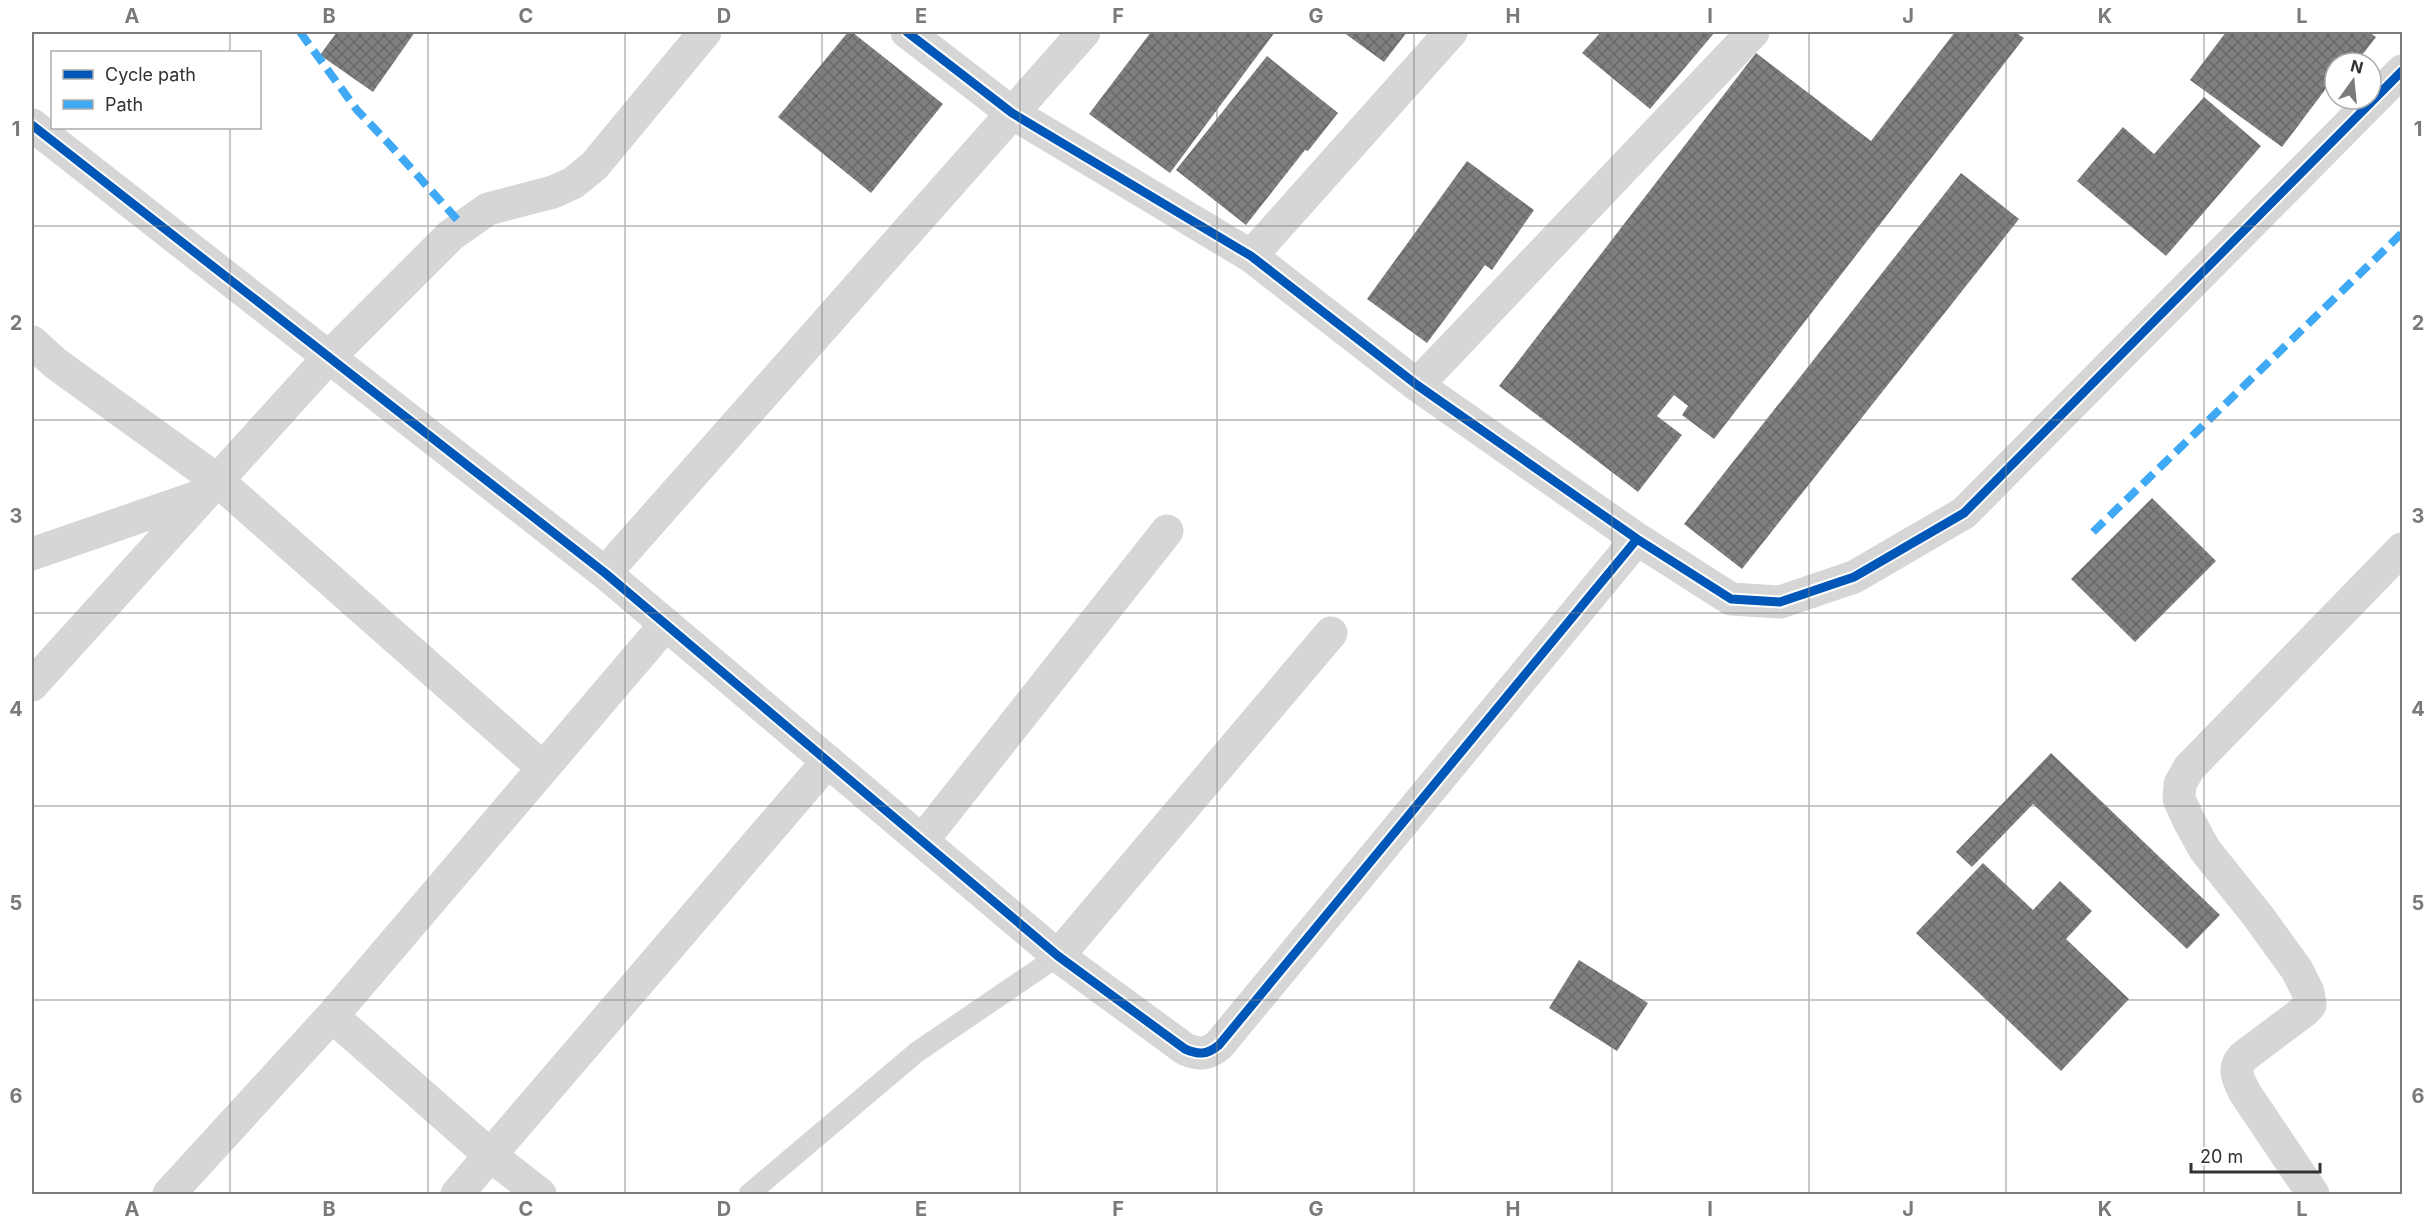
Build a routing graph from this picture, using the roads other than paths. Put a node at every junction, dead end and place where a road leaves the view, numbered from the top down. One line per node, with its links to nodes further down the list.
1 (705, 32): 10 (street)
2 (907, 32): 7 (street)
3 (1084, 32): 7 (street)
4 (1451, 32): 9 (street)
5 (1753, 32): 12 (street)
6 (2403, 71): 15 (street)
7 (1012, 113): 9 (street); 18 (street)
8 (32, 125): 10 (street)
9 (1251, 256): 12 (street)
10 (330, 356): 13 (street); 18 (street)
11 (39, 360): 13 (street)
12 (1417, 385): 15 (street)
13 (211, 487): 17 (street); 21 (street); 23 (street)
14 (1167, 531): 24 (street)
15 (1637, 539): 25 (street)
16 (2403, 549): 32 (street)
17 (32, 554)
18 (605, 573): 19 (street)
19 (666, 624): 22 (street); 23 (street)
20 (1331, 633): 25 (street)
21 (32, 685)
22 (828, 761): 24 (street); 27 (street)
23 (543, 768): 26 (street)
24 (922, 840): 25 (street)
25 (1058, 956): 31 (lane)
26 (332, 1017): 27 (street); 28 (street)
27 (491, 1156): 29 (street); 30 (street)
28 (169, 1194)
29 (457, 1194)
30 (540, 1194)
31 (749, 1194)
32 (2313, 1194)

